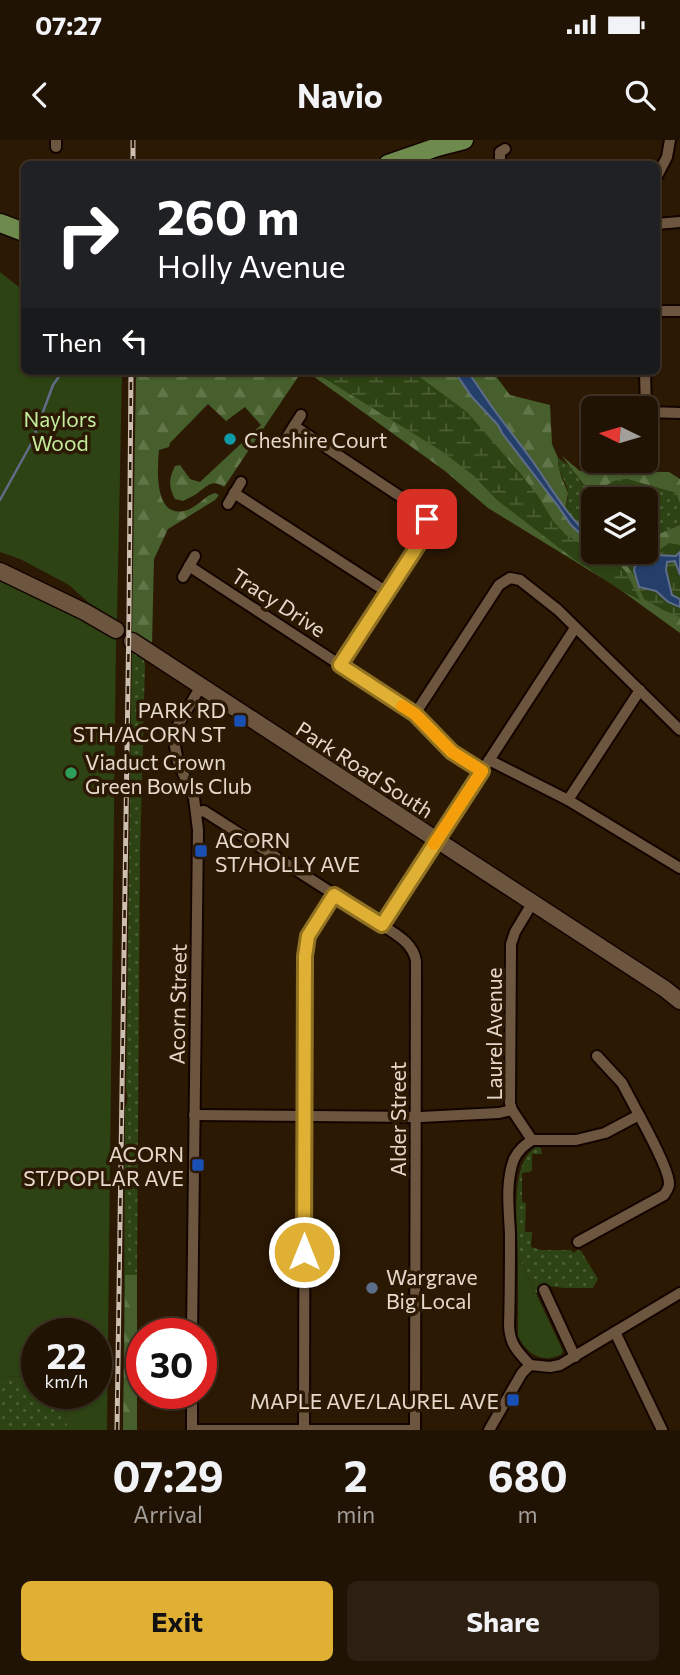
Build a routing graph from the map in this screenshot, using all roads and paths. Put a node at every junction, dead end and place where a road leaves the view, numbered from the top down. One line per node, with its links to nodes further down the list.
1 (464, 140): 4 (main road)
2 (670, 140): 6 (street)
3 (505, 149): 5 (street)
4 (397, 161)
5 (500, 161)
6 (660, 170)
7 (680, 222): 9 (street)
8 (0, 223): 10 (main road)
9 (660, 224)
10 (21, 231)
11 (660, 311): 12 (street)
12 (680, 311)
13 (645, 375): 14 (street)
14 (646, 396)
15 (658, 412): 16 (street)
16 (680, 413)
17 (301, 415): 18 (street)
18 (294, 426): 19 (street); 27 (street)
19 (287, 437)
20 (241, 482): 21 (street)
21 (234, 493): 22 (street); 27 (street)
22 (228, 504)
23 (195, 556): 24 (street)
24 (189, 566): 26 (street); 31 (street, Tracy Drive)
25 (0, 571): 29 (street)
26 (183, 577)
27 (387, 592): 31 (street)
28 (575, 628): 33 (street); 34 (street); 36 (street)
29 (116, 630)
30 (132, 641): 32 (street, Park Road South)
31 (340, 665): 34 (street, Tracy Drive)
32 (201, 686): 39 (street, Acorn Street); 40 (street, Park Road South)
33 (640, 690): 35 (street); 38 (street)
34 (415, 714): 37 (street, Tracy Drive)
35 (680, 730)
36 (489, 760): 37 (street); 38 (street)
37 (482, 771): 40 (street)
38 (569, 800): 41 (street)
39 (197, 812): 42 (street, Alder Street); 48 (street, Acorn Street)
40 (436, 840): 43 (street, Park Road South); 44 (street)
41 (680, 867)
42 (334, 895): 44 (street, Alder Street); 49 (street)
43 (533, 902): 45 (street, Park Road South); 47 (street, Laurel Avenue)
44 (382, 925): 51 (street, Alder Street)
45 (680, 1001)
46 (597, 1056): 50 (street)
47 (512, 1110): 51 (street); 52 (street, Laurel Avenue)
48 (194, 1115): 49 (street); 56 (street, Acorn Street)
49 (305, 1115): 51 (street); 61 (street)
50 (639, 1115): 52 (street); 53 (street)
51 (416, 1116): 63 (street, Alder Street)
52 (532, 1140): 59 (street)
53 (578, 1241)
54 (544, 1290): 58 (street)
55 (680, 1293): 57 (street)
56 (191, 1318)
57 (615, 1332): 58 (street); 65 (street)
58 (575, 1357): 59 (street)
59 (530, 1365): 64 (street)
60 (192, 1409): 62 (street)
61 (304, 1429): 62 (street); 63 (street)
62 (192, 1430)
63 (413, 1430)
64 (489, 1430)
65 (662, 1430)

